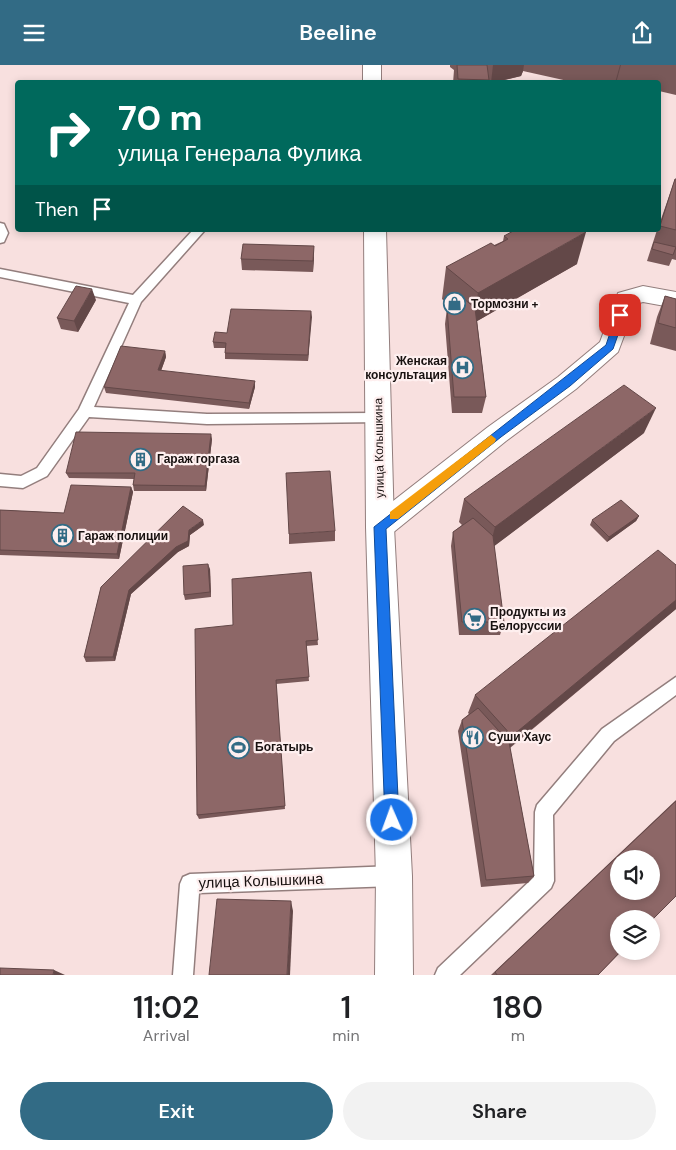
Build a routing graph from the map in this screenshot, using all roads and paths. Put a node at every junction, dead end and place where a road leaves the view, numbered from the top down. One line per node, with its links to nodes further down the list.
1 (372, 65): 2 (street)
2 (372, 80)
3 (0, 227): 6 (lane)
4 (197, 232): 8 (lane)
5 (375, 232): 11 (street, улица Колышкина)
6 (0, 239)
7 (0, 273): 8 (lane)
8 (136, 300): 10 (lane)
9 (676, 300): 13 (street)
10 (85, 412): 11 (lane); 12 (lane)
11 (378, 418): 13 (street, улица Колышкина)
12 (0, 480)
13 (380, 527): 15 (street, улица Колышкина)
14 (676, 685): 18 (lane)
15 (394, 876): 16 (lane, улица Колышкина); 17 (street, улица Колышкина)
16 (183, 975)
17 (394, 975)
18 (445, 975)

